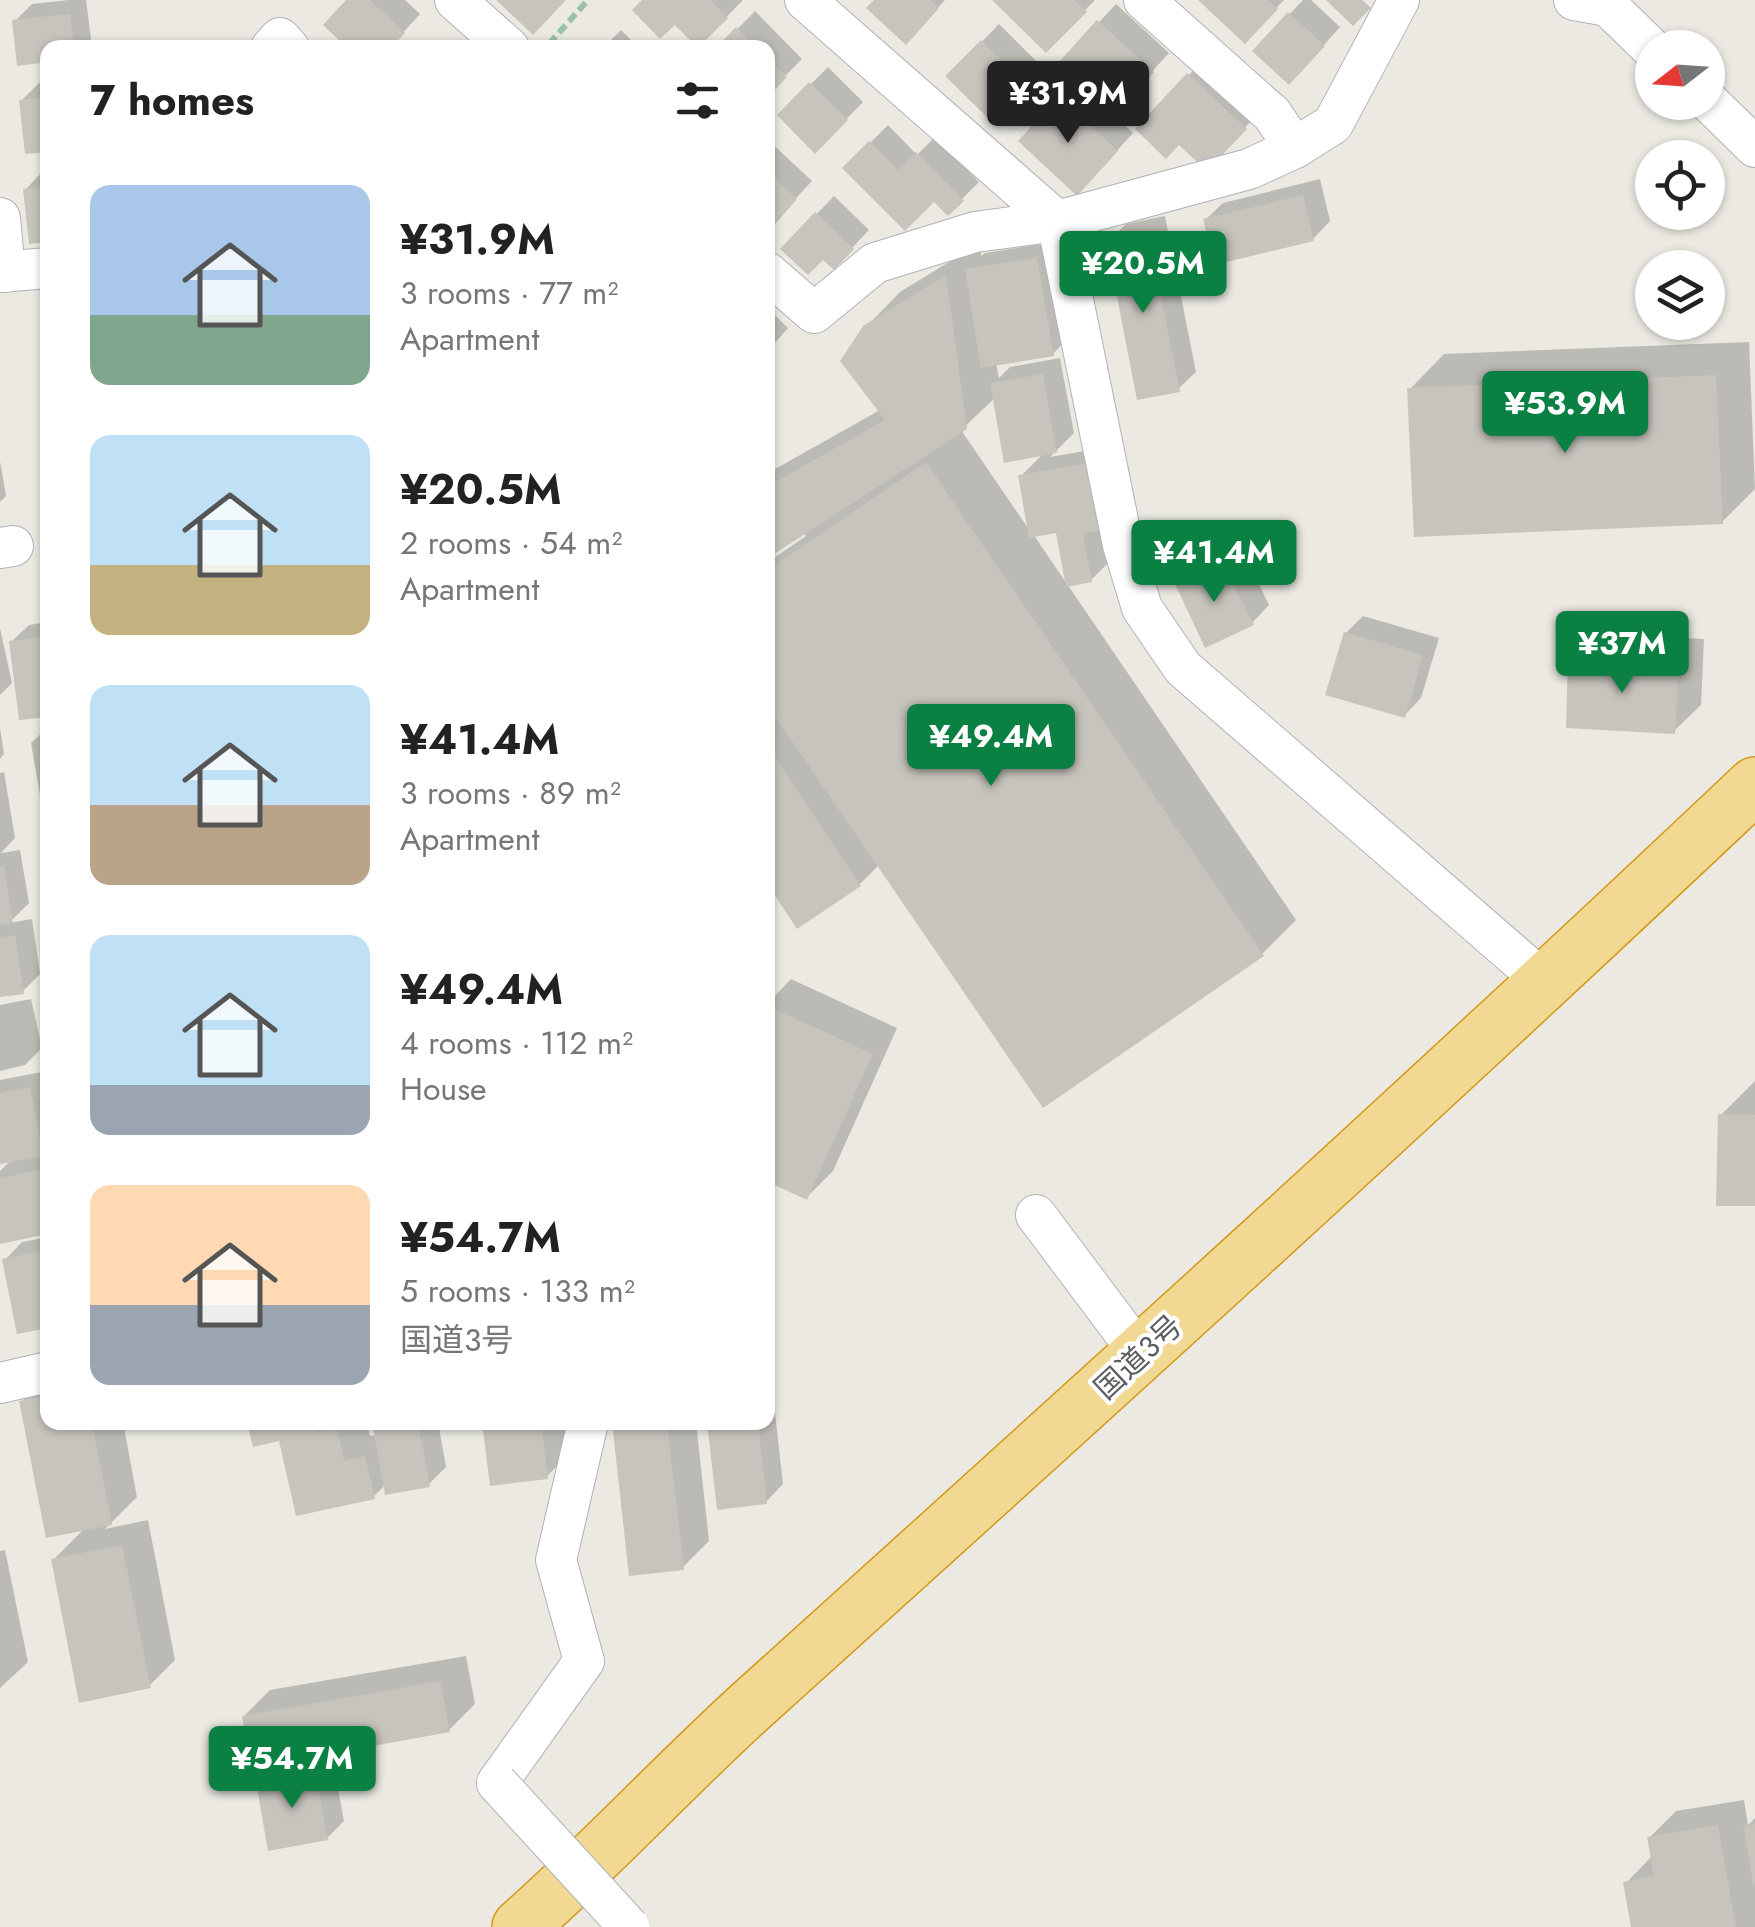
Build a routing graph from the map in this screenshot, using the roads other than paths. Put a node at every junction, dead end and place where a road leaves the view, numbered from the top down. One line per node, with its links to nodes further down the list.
1 (455, 0): 7 (street)
2 (804, 0): 12 (street)
3 (1144, 0): 10 (street)
4 (1399, 0): 10 (street)
5 (1574, 0): 6 (street)
6 (1635, 32)
7 (500, 40)
8 (1725, 118): 9 (street)
9 (1755, 147)
10 (1295, 148): 12 (street)
11 (0, 218): 14 (street)
12 (1057, 222): 15 (street); 17 (street)
13 (40, 269): 14 (street)
14 (3, 272)
15 (775, 278)
16 (1755, 785): 17 (highway, 国道3号)
17 (1546, 983): 19 (highway, 国道3号)
18 (1036, 1215): 19 (street)
19 (1141, 1355): 23 (highway, 国道3号)
20 (40, 1374): 21 (street)
21 (0, 1384)
22 (586, 1430): 24 (street, bridge)
23 (520, 1927)
24 (628, 1927)

